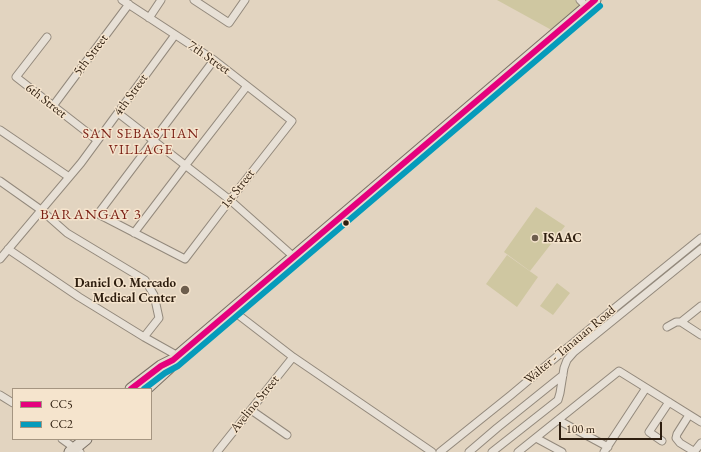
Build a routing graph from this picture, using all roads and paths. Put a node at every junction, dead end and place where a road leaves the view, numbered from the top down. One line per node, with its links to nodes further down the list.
1 (122, 0): 7 (street, 7th Street)
2 (161, 0): 8 (street)
3 (194, 0): 5 (street)
4 (245, 0): 5 (street)
5 (203, 2)
6 (588, 2): 28 (highway)
7 (129, 4): 8 (street, 7th Street); 13 (street, 5th Street)
8 (149, 18): 9 (street, 7th Street)
9 (175, 35): 11 (street, 7th Street); 14 (street, 4th Street)
10 (46, 37): 13 (street, 6th Street)
11 (214, 60): 12 (street, 7th Street); 18 (street)
12 (247, 86): 15 (street, 7th Street); 19 (street)
13 (53, 106): 17 (street, 6th Street)
14 (118, 113): 17 (street, 4th Street); 18 (street)
15 (292, 120): 22 (street, 1st Street)
16 (0, 130): 20 (street)
17 (98, 140): 20 (street, 4th Street)
18 (153, 140): 19 (street); 24 (street)
19 (185, 166): 22 (street); 24 (street)
20 (69, 176): 23 (street, 4th Street)
21 (0, 181): 23 (street)
22 (230, 200): 24 (street, 1st Street); 28 (street)
23 (41, 210): 27 (street, 4th Street); 35 (street)
24 (134, 233)
25 (701, 238): 59 (street, Walter - Tanauan Road)
26 (701, 248): 38 (street)
27 (8, 249): 29 (street, 4th Street); 35 (street)
28 (294, 257): 31 (highway)
29 (0, 259)
30 (701, 306): 32 (street)
31 (232, 310): 36 (street); 37 (highway)
32 (681, 322): 33 (street); 34 (street)
33 (667, 327)
34 (701, 335)
35 (144, 337): 37 (street)
36 (293, 357): 45 (street, Avelino Street); 58 (street)
37 (175, 358): 39 (highway); 40 (highway)
38 (563, 374): 60 (street); 61 (street)
39 (133, 388)
40 (147, 388)
41 (646, 388): 44 (street); 47 (street); 55 (street)
42 (0, 395): 43 (street)
43 (12, 402)
44 (668, 402): 46 (street); 52 (street)
45 (250, 410): 49 (street); 57 (street, Avelino Street)
46 (689, 415): 48 (street); 53 (street)
47 (558, 420): 50 (street); 55 (street)
48 (701, 422)
49 (287, 435)
50 (536, 438): 62 (street); 63 (street)
51 (84, 440): 54 (highway)
52 (662, 441)
53 (701, 443)
54 (72, 446): 56 (highway)
55 (606, 449)
56 (61, 452)
57 (216, 452)
58 (432, 452)
59 (440, 452)
60 (469, 452)
61 (492, 452)
62 (518, 452)
63 (562, 452)

